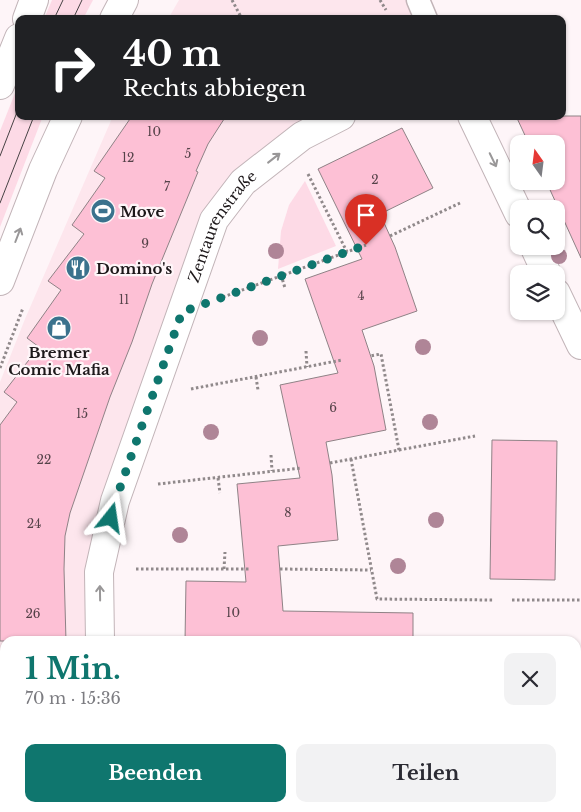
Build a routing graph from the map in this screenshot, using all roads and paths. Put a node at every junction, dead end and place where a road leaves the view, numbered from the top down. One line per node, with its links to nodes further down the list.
1 (34, 0): 5 (street)
2 (124, 0): 6 (street)
3 (232, 0): 7 (path)
4 (418, 0): 8 (lane)
5 (28, 15)
6 (116, 15)
7 (240, 15)
8 (424, 15)
9 (15, 48): 10 (street)
10 (0, 85)
11 (66, 120): 21 (street, one-way to 11)
12 (333, 120): 14 (street, Zentaurenstraße)
13 (474, 120): 15 (street, one-way to 15)
14 (293, 144): 19 (path); 23 (street, Zentaurenstraße, one-way to 14)
15 (512, 200)
16 (460, 203): 17 (path)
17 (390, 236)
18 (366, 245): 19 (path)
19 (347, 252): 20 (path)
20 (281, 275): 22 (path); 23 (path)
21 (0, 281)
22 (285, 288)
23 (182, 312): 32 (street, Zentaurenstraße)
24 (565, 312): 25 (street)
25 (581, 345)
26 (306, 351): 29 (path)
27 (370, 356): 34 (path)
28 (342, 360): 29 (path)
29 (307, 367): 30 (path)
30 (256, 377): 31 (path); 32 (path)
31 (258, 390)
32 (152, 396): 41 (street, Zentaurenstraße)
33 (475, 436): 34 (path)
34 (398, 450): 36 (path)
35 (271, 454): 39 (path)
36 (351, 459): 37 (path); 48 (path)
37 (330, 463)
38 (302, 468): 39 (path)
39 (272, 472): 40 (path)
40 (218, 478): 41 (path); 42 (path)
41 (119, 488): 44 (street, Zentaurenstraße)
42 (220, 493)
43 (225, 552): 45 (path)
44 (100, 569): 45 (path); 52 (street, Zentaurenstraße, one-way to 44)
45 (224, 569): 46 (path)
46 (250, 569)
47 (280, 569): 48 (path)
48 (371, 570): 49 (path)
49 (493, 600)
50 (512, 600): 51 (path)
51 (581, 600)
52 (100, 636)

